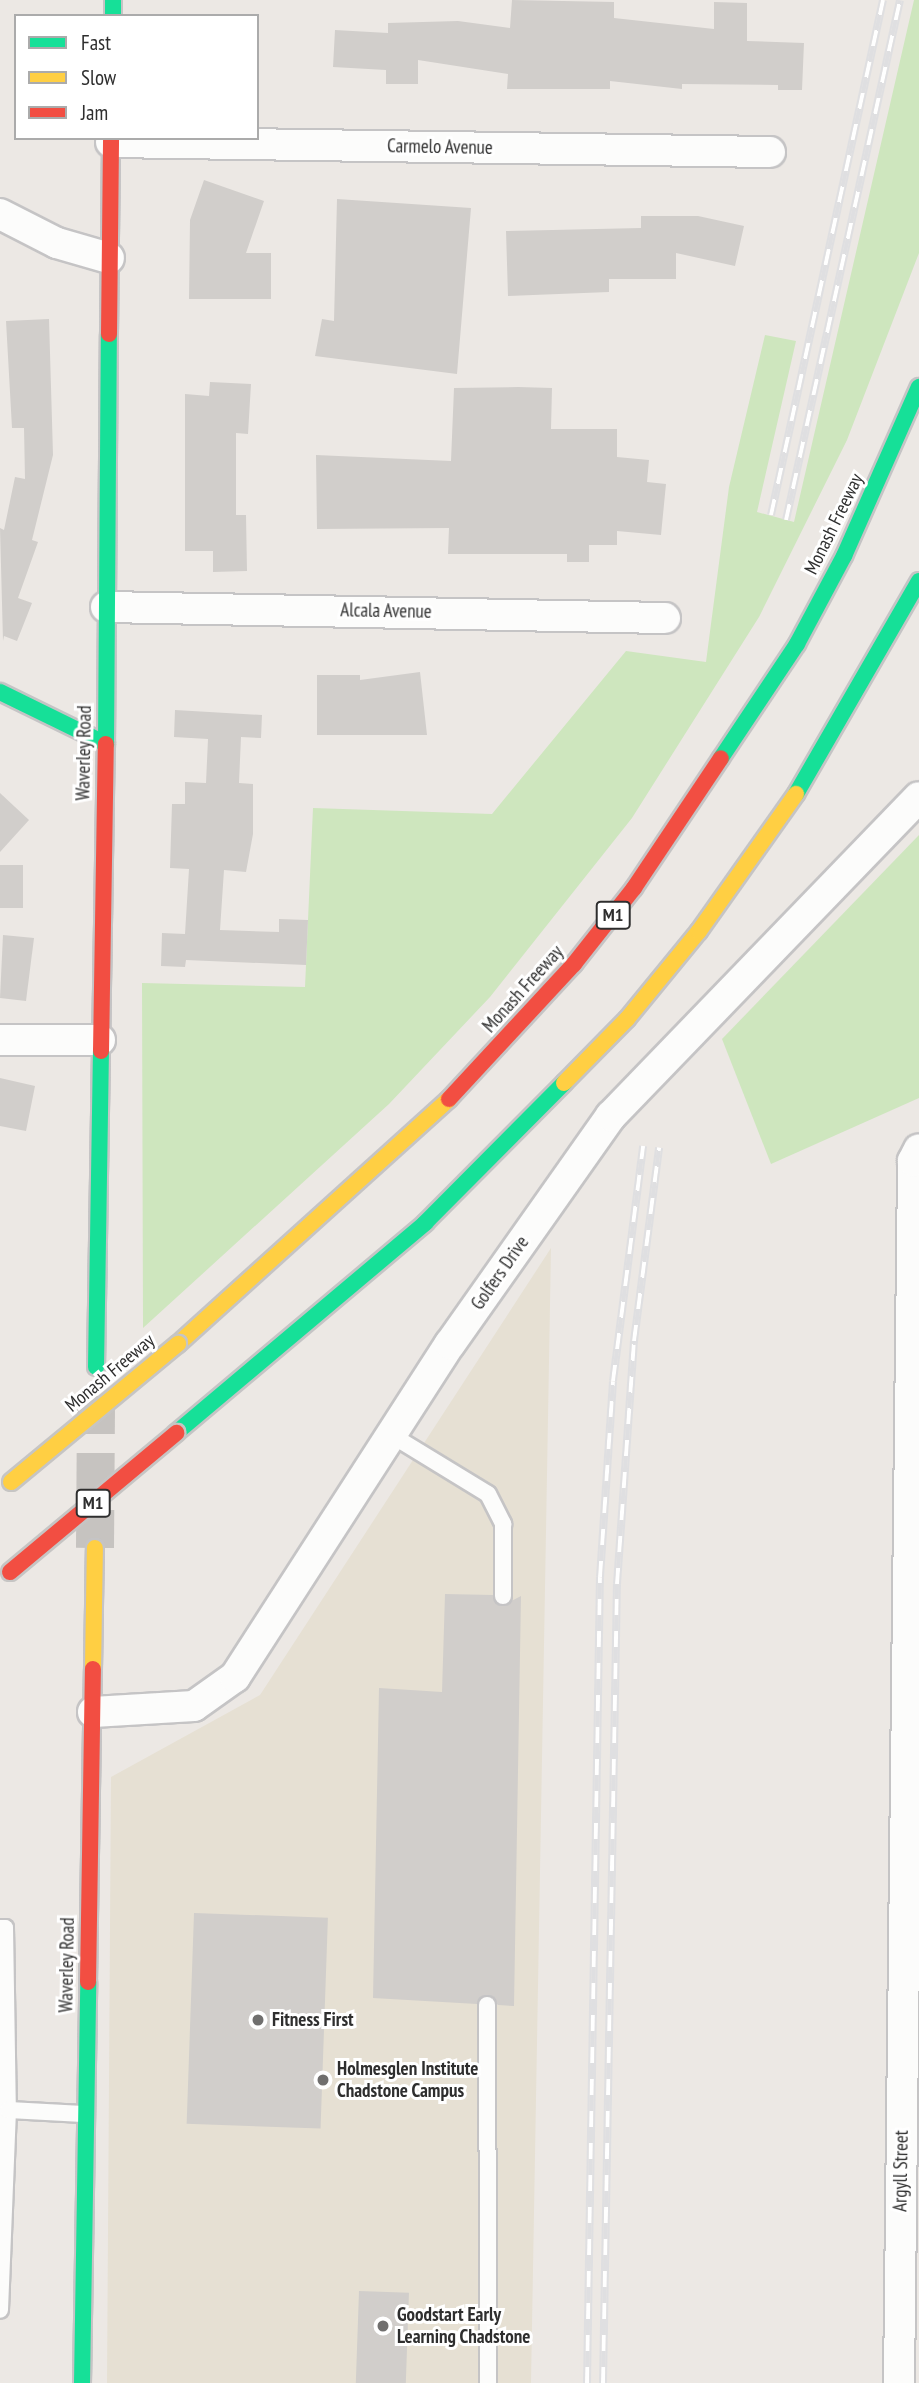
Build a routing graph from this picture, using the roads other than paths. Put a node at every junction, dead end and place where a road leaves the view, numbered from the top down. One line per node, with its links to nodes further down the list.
1 (111, 140): 2 (street, Carmelo Avenue); 4 (main road, Waverley Road)
2 (770, 152)
3 (0, 214): 4 (street)
4 (109, 258): 7 (main road, Waverley Road)
5 (919, 387): 17 (main road, Monash Freeway / M1, bridge)
6 (919, 580): 19 (main road, M1, bridge)
7 (106, 607): 8 (street, Alcala Avenue); 10 (main road, Waverley Road)
8 (665, 618)
9 (0, 692): 10 (main road)
10 (106, 744): 13 (main road, Waverley Road)
11 (919, 797): 16 (street, Golfers Drive)
12 (0, 1040): 13 (street)
13 (100, 1040): 15 (main road, Waverley Road)
14 (916, 1155): 29 (street, Argyll Street)
15 (96, 1367)
16 (393, 1436): 20 (lane); 21 (street, Golfers Drive)
17 (5, 1487)
18 (95, 1548): 21 (main road, Waverley Road)
19 (5, 1576)
20 (503, 1595)
21 (93, 1712): 25 (main road, Waverley Road)
22 (0, 1928): 24 (lane)
23 (487, 2004): 28 (lane)
24 (8, 2110): 25 (lane); 26 (lane)
25 (84, 2114): 27 (main road, Waverley Road)
26 (0, 2310)
27 (82, 2383)
28 (488, 2383)
29 (899, 2383)

